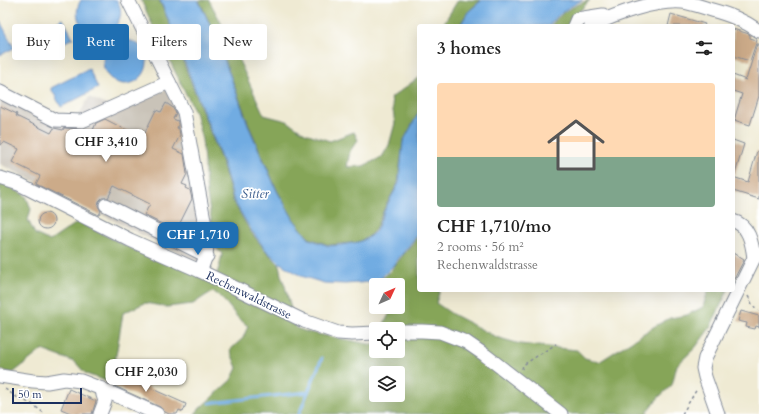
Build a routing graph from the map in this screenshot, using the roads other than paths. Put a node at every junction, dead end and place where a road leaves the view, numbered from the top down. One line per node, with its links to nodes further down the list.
1 (128, 0): 6 (street)
2 (617, 14): 3 (street); 4 (street); 5 (street)
3 (575, 24)
4 (595, 24)
5 (759, 31)
6 (169, 82): 7 (street); 13 (street)
7 (0, 92)
8 (0, 168): 10 (street, Rechenwaldstrasse)
9 (0, 178): 10 (street, Rechenwaldstrasse)
10 (20, 184): 15 (street, Rechenwaldstrasse)
11 (106, 205): 13 (street)
12 (735, 221): 14 (street)
13 (206, 256): 15 (street)
14 (756, 256): 16 (street)
15 (200, 271): 19 (street, Rechenwaldstrasse)
16 (737, 282)
17 (733, 292): 25 (street)
18 (405, 331): 24 (street)
19 (369, 333)
20 (0, 376): 21 (street)
21 (107, 394): 22 (street); 23 (street)
22 (100, 414)
23 (157, 414)
24 (561, 414)
25 (718, 414)

